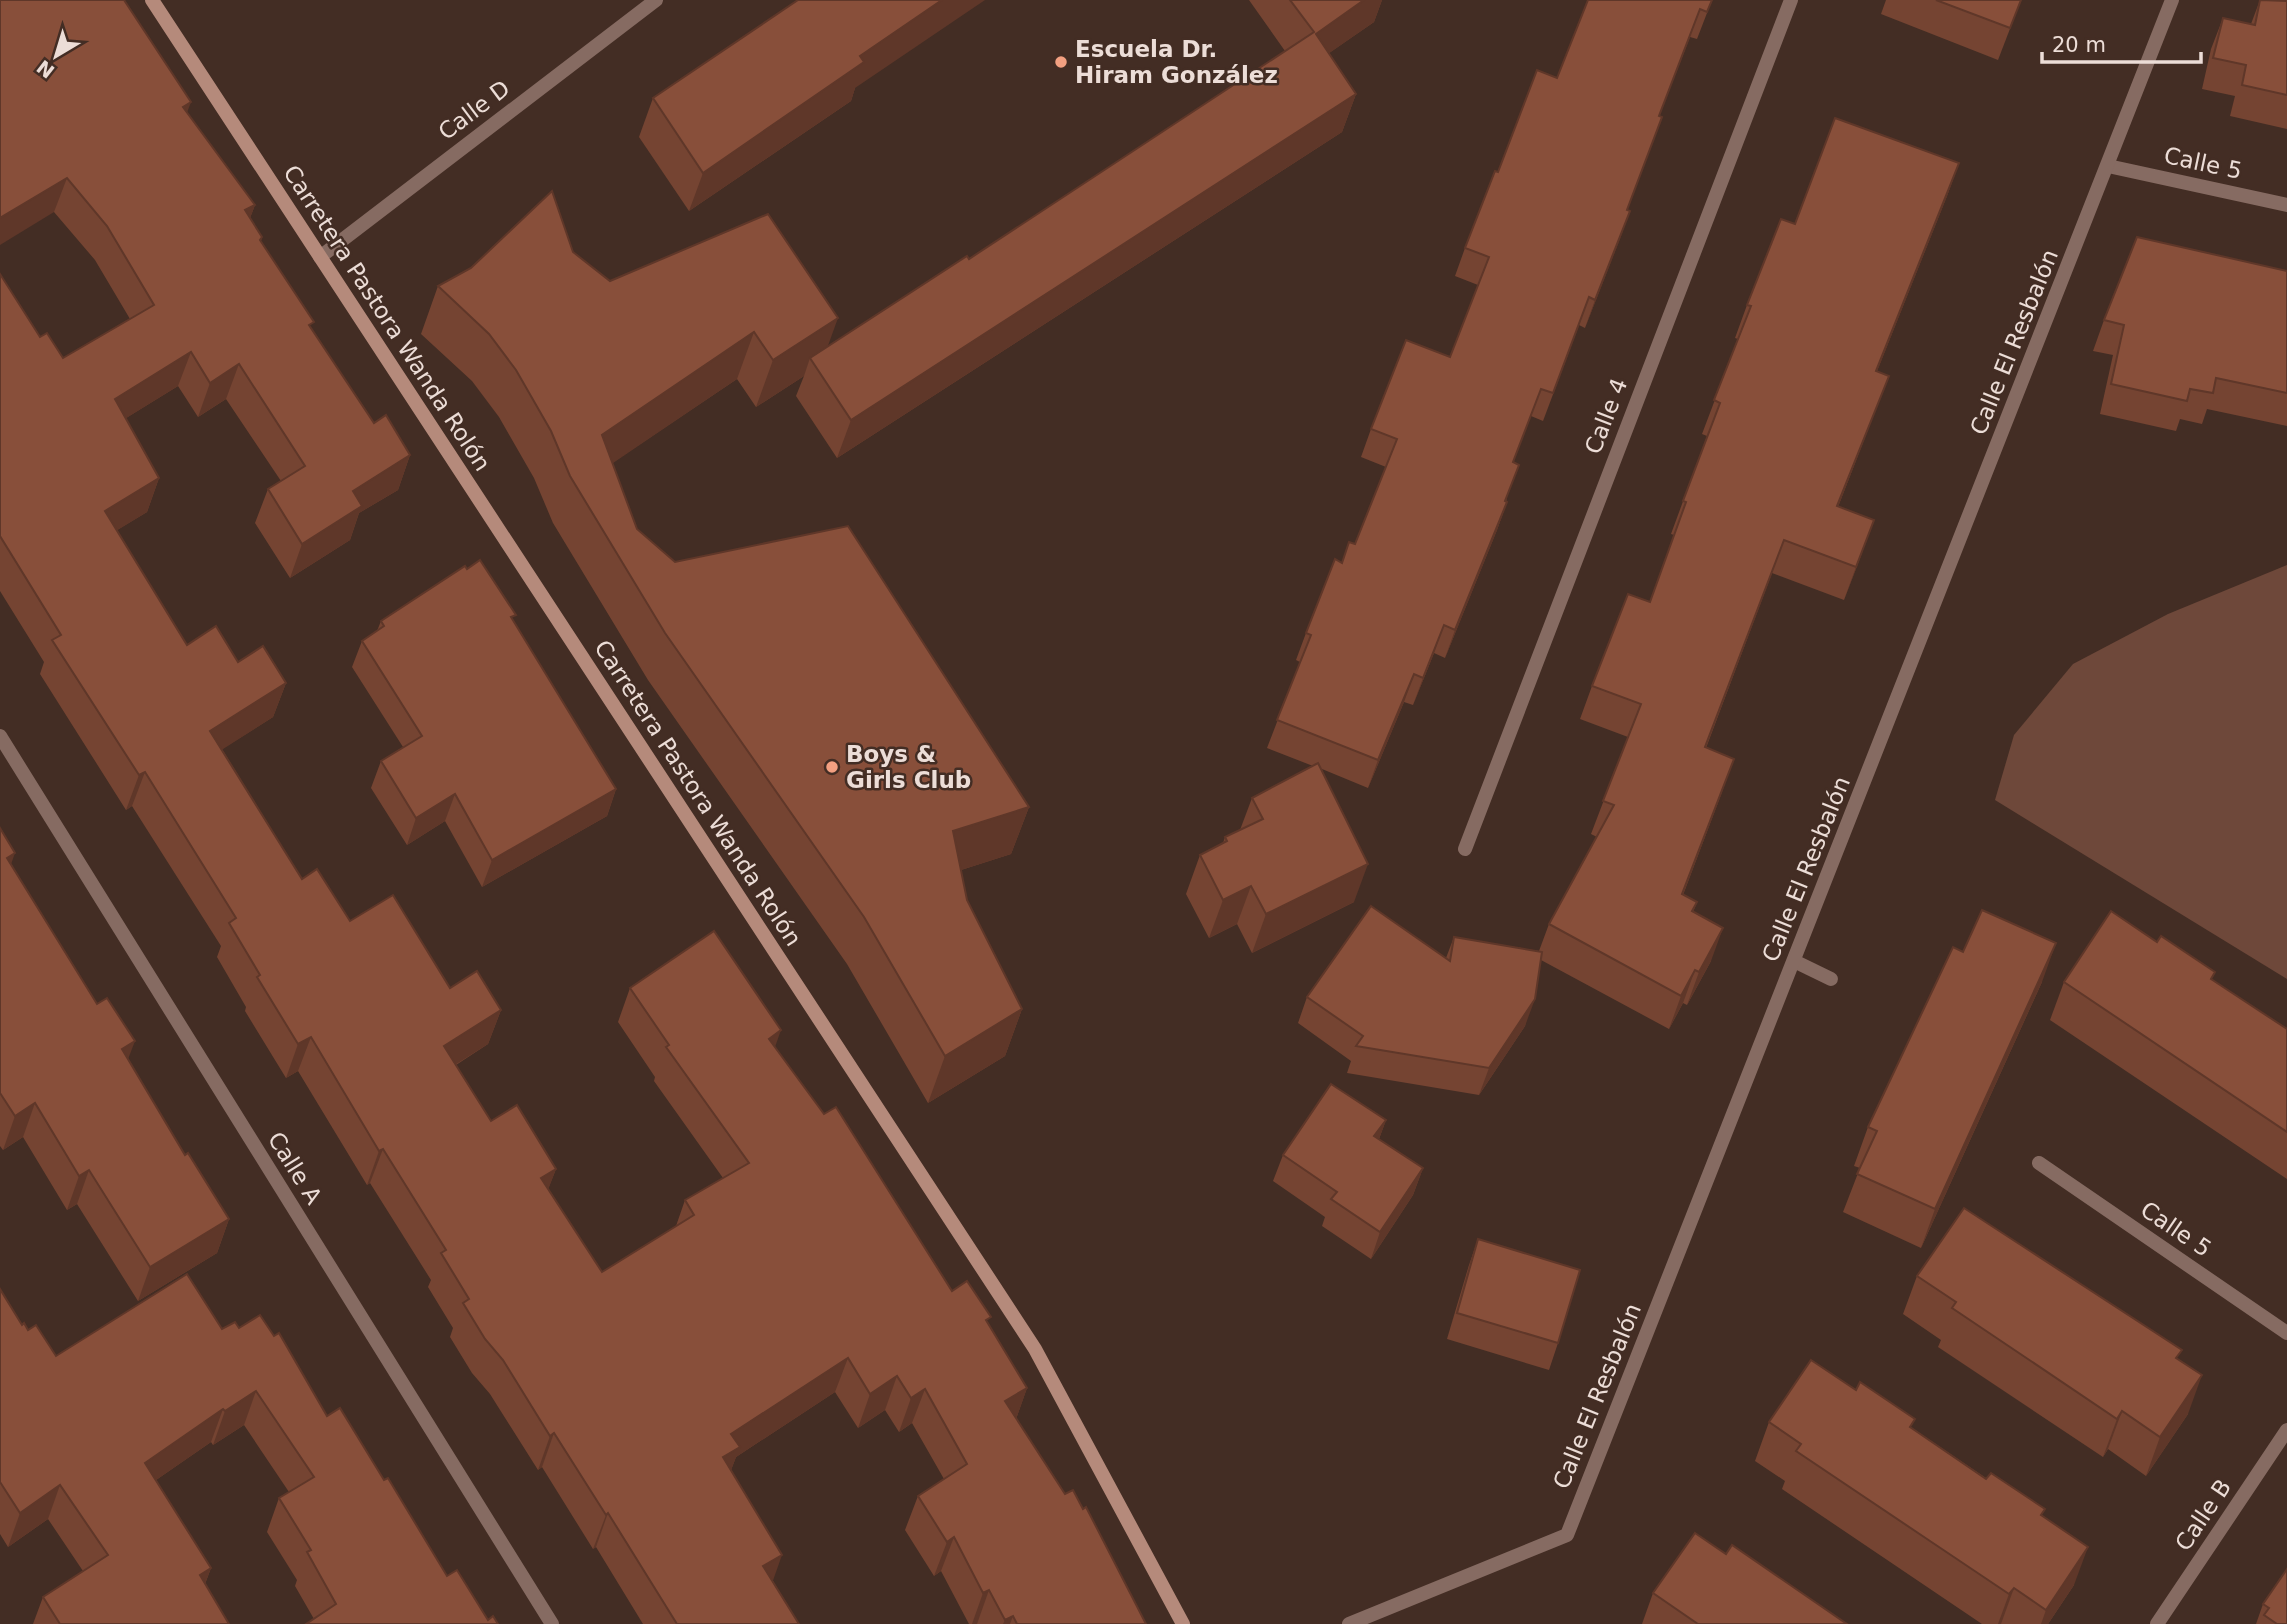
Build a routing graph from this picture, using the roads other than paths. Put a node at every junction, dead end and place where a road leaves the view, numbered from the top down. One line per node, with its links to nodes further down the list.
1 (152, 0): 7 (street, Carretera Pastora Wanda Rolón)
2 (656, 0): 7 (street, Calle D)
3 (1791, 0): 9 (street, Calle 4)
4 (2172, 0): 5 (street, Calle El Resbalón)
5 (2108, 166): 6 (street, Calle 5); 10 (street, Calle El Resbalón)
6 (2287, 205)
7 (320, 257): 16 (street, Carretera Pastora Wanda Rolón)
8 (0, 736): 15 (street, Calle A)
9 (1465, 849)
10 (1794, 961): 11 (street); 17 (street, Calle El Resbalón)
11 (1831, 979)
12 (2039, 1163): 13 (street, Calle 5)
13 (2287, 1333)
14 (2287, 1430): 18 (street, Calle B)
15 (552, 1624)
16 (1183, 1624)
17 (1349, 1624)
18 (2157, 1624)

